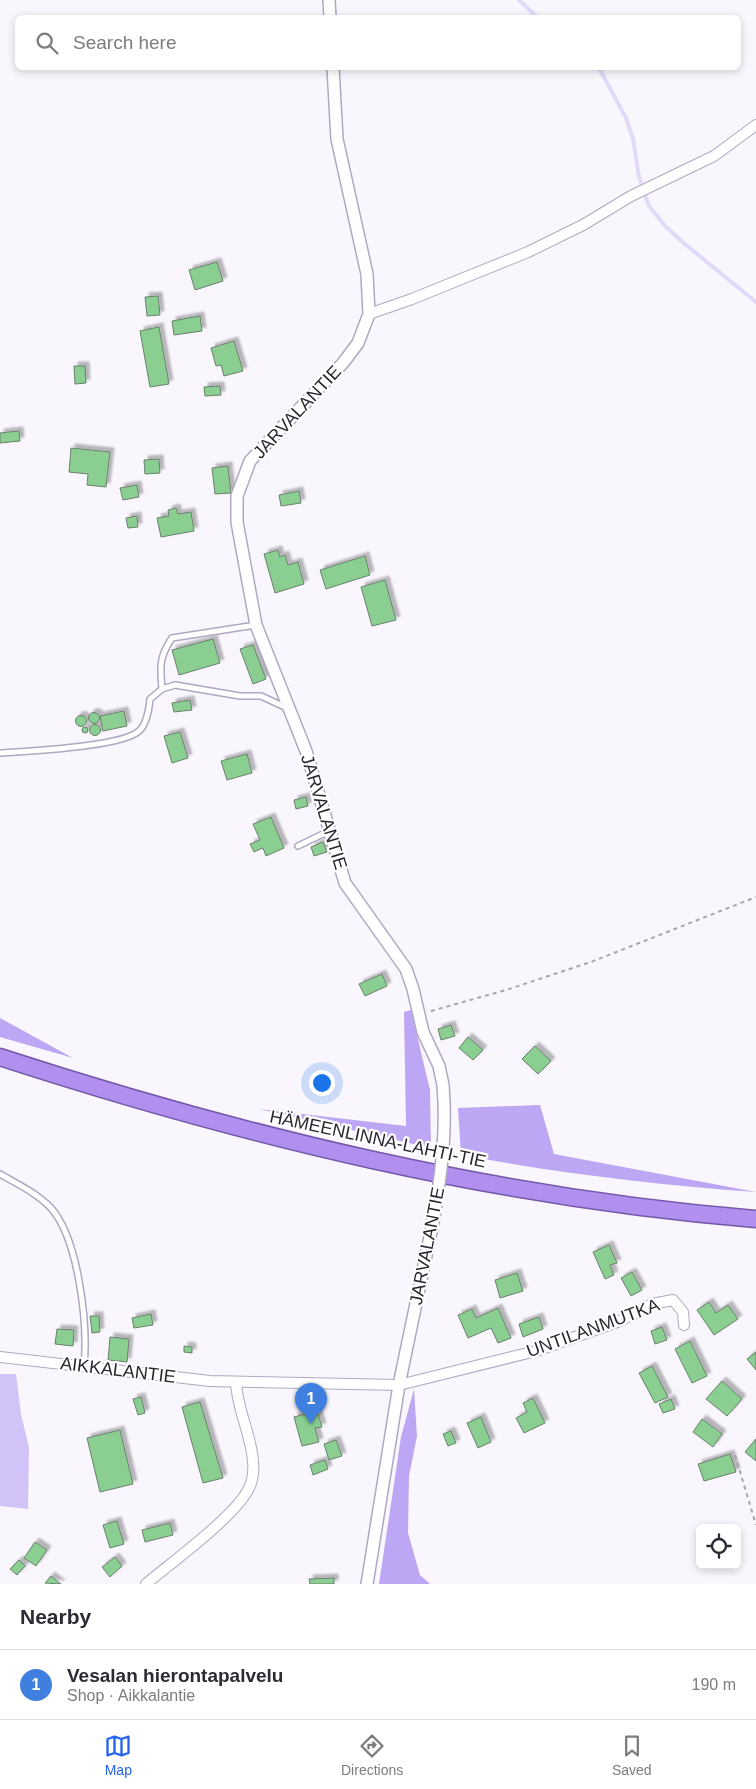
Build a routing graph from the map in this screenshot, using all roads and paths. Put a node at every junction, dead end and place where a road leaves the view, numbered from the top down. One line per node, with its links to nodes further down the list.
1 (329, 0): 2 (street)
2 (330, 15)
3 (333, 70): 5 (street, JARVALANTIE)
4 (756, 125): 5 (street)
5 (369, 314): 6 (street, JARVALANTIE)
6 (256, 625): 7 (lane); 8 (street, JARVALANTIE)
7 (162, 689): 8 (lane); 9 (lane)
8 (290, 710): 10 (street, JARVALANTIE)
9 (0, 753)
10 (330, 831): 11 (lane); 13 (street, JARVALANTIE)
11 (298, 846)
12 (756, 897): 13 (path)
13 (419, 1014): 21 (street, JARVALANTIE, bridge)
14 (0, 1057): 16 (highway, HÄMEENLINNA-LAHTI-TIE)
15 (0, 1174): 19 (lane)
16 (756, 1219)
17 (684, 1325): 21 (street, UNTILANMUTKA)
18 (0, 1357): 19 (street, AIKKALANTIE)
19 (84, 1366): 20 (street, AIKKALANTIE)
20 (236, 1382): 21 (street, AIKKALANTIE); 24 (street)
21 (399, 1385): 25 (street, JARVALANTIE)
22 (735, 1455): 23 (path)
23 (756, 1525)
24 (146, 1584)
25 (367, 1584)

